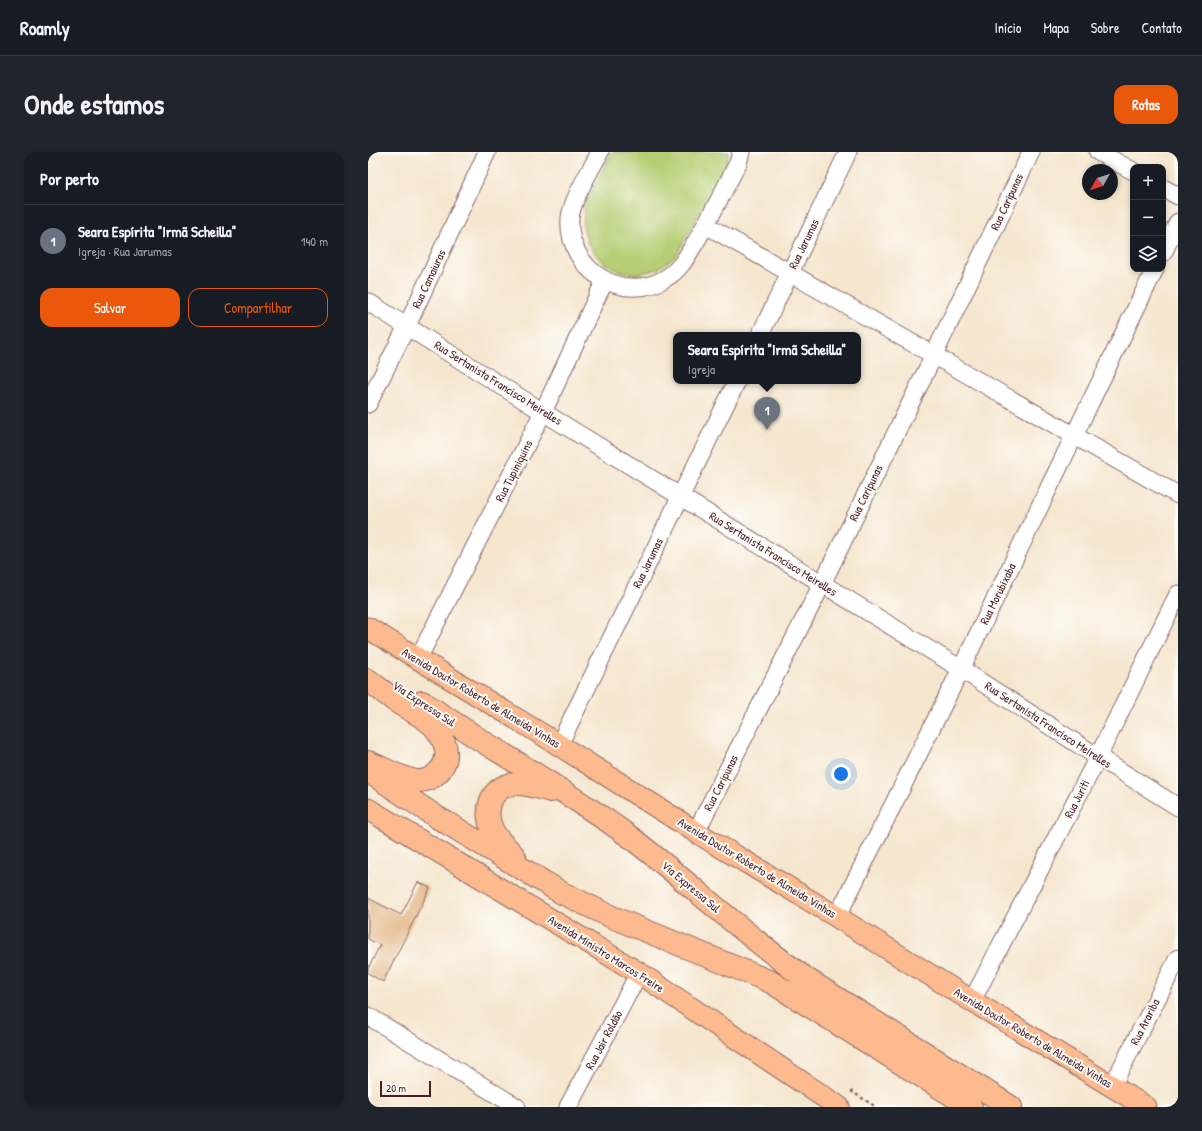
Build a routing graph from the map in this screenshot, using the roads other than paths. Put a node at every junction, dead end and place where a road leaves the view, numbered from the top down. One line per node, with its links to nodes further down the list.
1 (487, 152): 17 (street, Rua Camaiuras)
2 (741, 152): 11 (street)
3 (848, 152): 13 (street, Rua Jarumas)
4 (1031, 152): 19 (street, Rua Caripunas)
5 (1098, 152): 7 (street)
6 (598, 153): 15 (street)
7 (1130, 169)
8 (1166, 190): 9 (street)
9 (1178, 196)
10 (1178, 222): 12 (street)
11 (706, 225): 13 (street); 15 (street)
12 (1166, 247)
13 (790, 272): 18 (street, Rua Jarumas); 19 (street)
14 (1154, 272): 23 (street, Rua Morubixaba)
15 (605, 280): 22 (street, Rua Tupiniquins)
16 (368, 302): 17 (street, Rua Sertanista Francisco Meirelles)
17 (407, 326): 21 (street, Rua Camaiuras); 22 (street, Rua Sertanista Francisco Meirelles)
18 (761, 332)
19 (934, 355): 23 (street); 26 (street, Rua Caripunas)
20 (736, 384): 25 (street, Rua Jarumas)
21 (368, 404)
22 (543, 412): 25 (street, Rua Sertanista Francisco Meirelles); 29 (street, Rua Tupiniquins)
23 (1074, 436): 24 (street); 30 (street, Rua Morubixaba)
24 (1178, 495)
25 (681, 497): 26 (street, Rua Sertanista Francisco Meirelles); 33 (street, Rua Jarumas)
26 (822, 584): 30 (street, Rua Sertanista Francisco Meirelles); 40 (street, Rua Caripunas)
27 (1178, 594): 34 (street, Rua Juriti)
28 (368, 628): 29 (main road, Avenida Doutor Roberto de Almeida Vinhas)
29 (418, 659): 33 (main road, Avenida Doutor Roberto de Almeida Vinhas)
30 (962, 669): 34 (street, Rua Sertanista Francisco Meirelles); 42 (street, Rua Morubixaba)
31 (368, 670): 37 (highway, Via Expressa Sul)
32 (368, 680): 35 (highway)
33 (559, 745): 40 (main road, Avenida Doutor Roberto de Almeida Vinhas)
34 (1098, 758): 38 (street, Rua Sertanista Francisco Meirelles); 45 (street, Rua Juriti)
35 (368, 762)
36 (368, 771): 41 (highway)
37 (570, 796): 41 (highway); 52 (highway, Via Expressa Sul)
38 (1178, 807)
39 (368, 809): 44 (main road, Avenida Ministro Marcos Freire)
40 (696, 832): 42 (main road, Avenida Doutor Roberto de Almeida Vinhas)
41 (527, 872): 51 (highway)
42 (837, 916): 45 (main road, Avenida Doutor Roberto de Almeida Vinhas)
43 (1178, 958): 47 (street, Rua Arariba)
44 (639, 973): 49 (street, Rua Jair Roldão); 50 (main road, Avenida Ministro Marcos Freire)
45 (972, 1001): 47 (main road, Avenida Doutor Roberto de Almeida Vinhas)
46 (368, 1016): 48 (street)
47 (1112, 1086): 53 (main road, Avenida Doutor Roberto de Almeida Vinhas)
48 (516, 1107)
49 (568, 1107)
50 (839, 1107)
51 (971, 1107)
52 (1011, 1107)
53 (1146, 1107)

